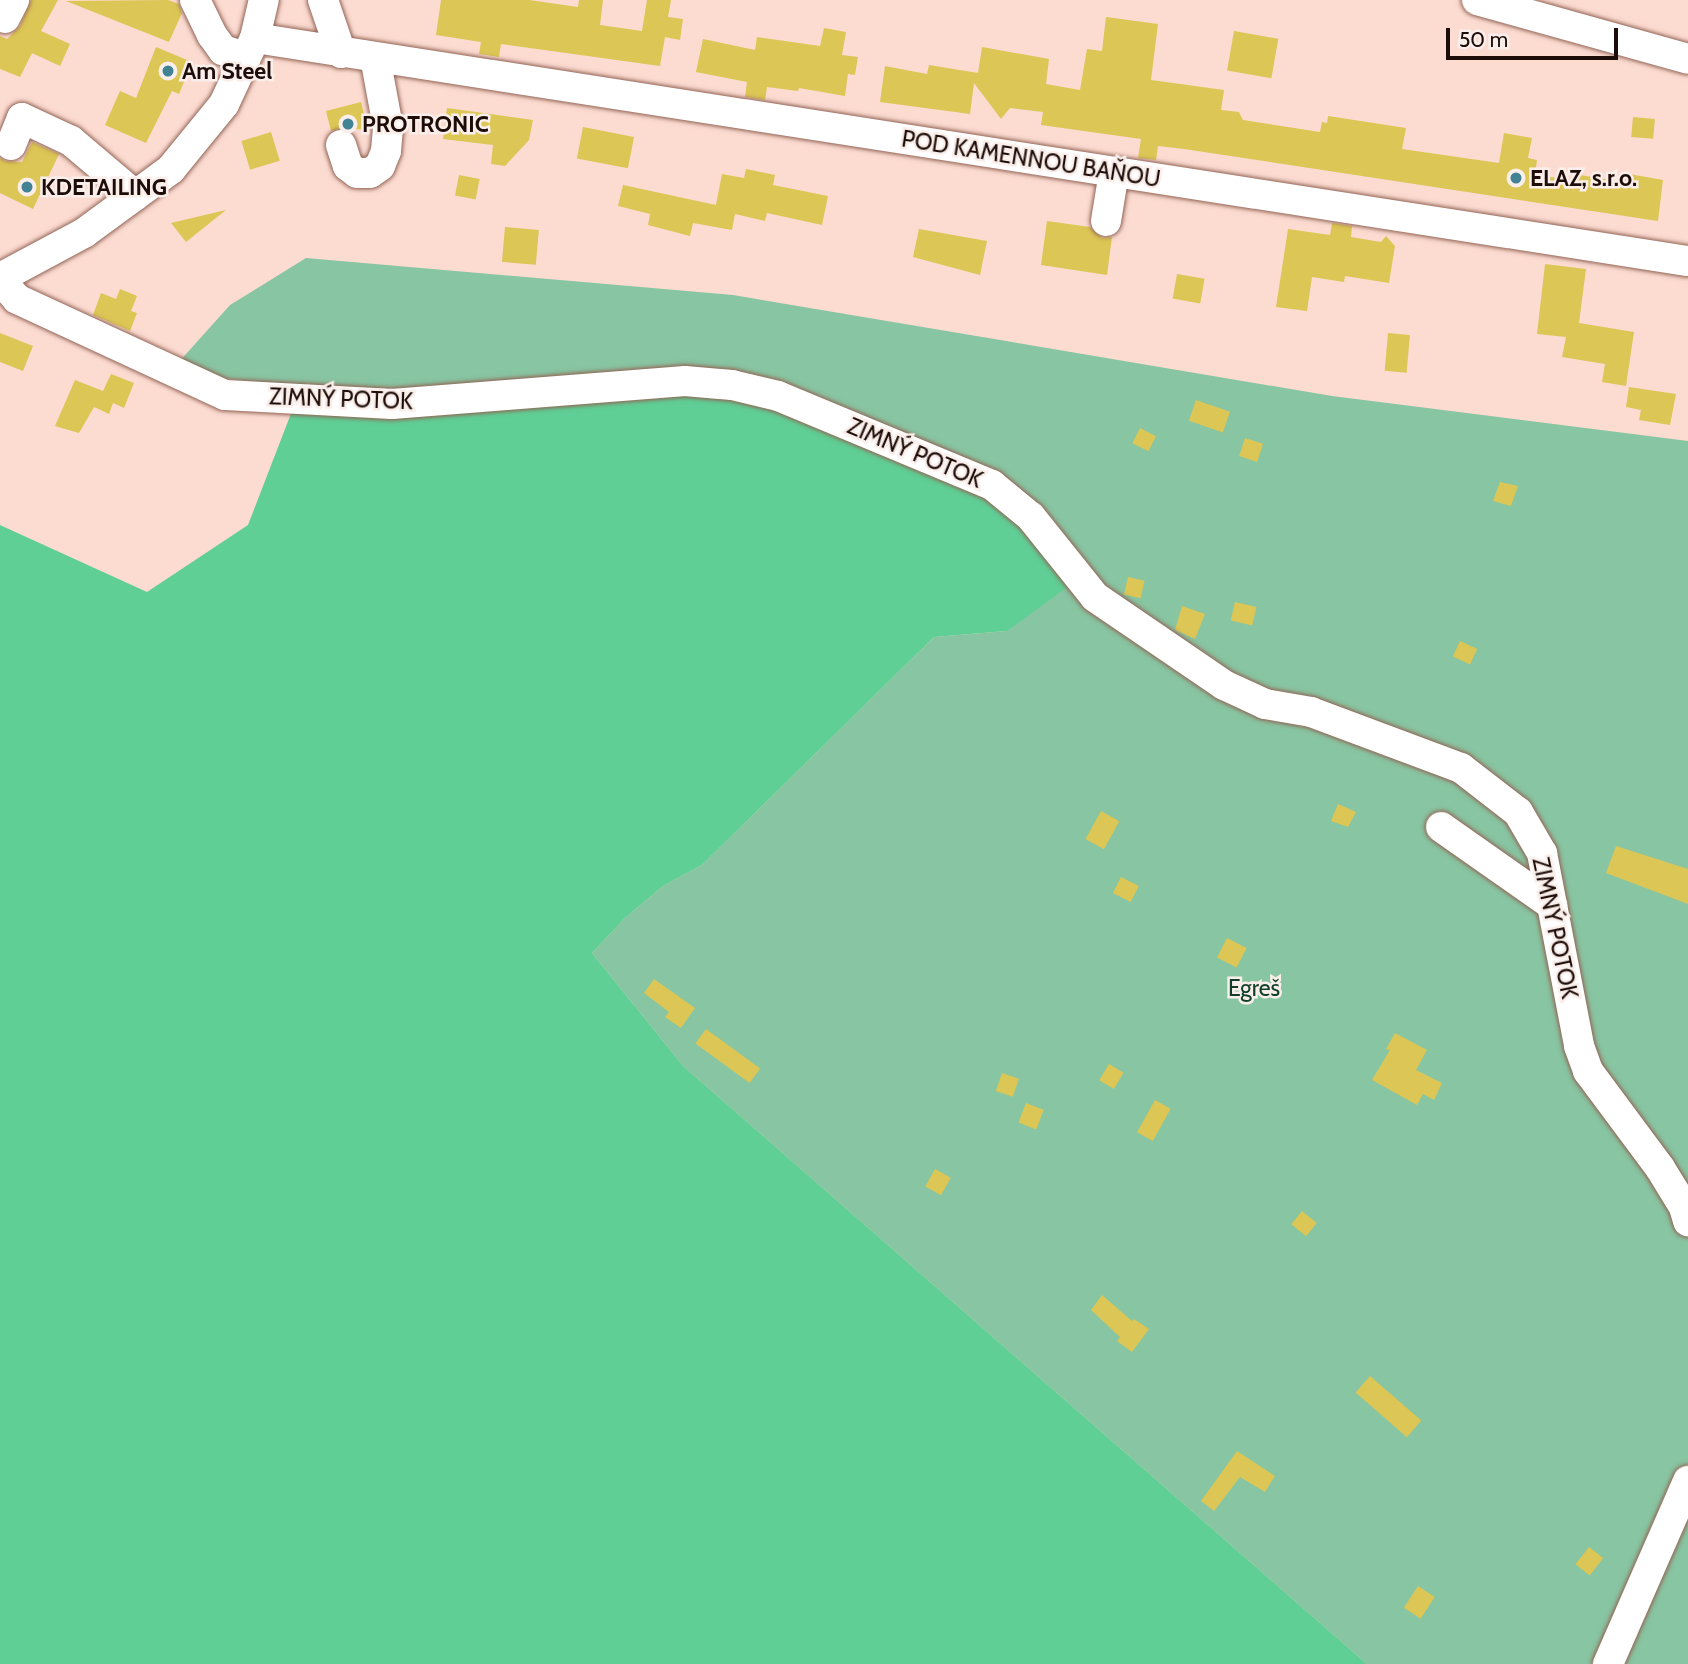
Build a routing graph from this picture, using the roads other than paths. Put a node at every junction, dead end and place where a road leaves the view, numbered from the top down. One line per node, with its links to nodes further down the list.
1 (195, 0): 5 (street, POD KAMENNOU BAŇOU)
2 (264, 0): 5 (street)
3 (323, 0): 6 (street)
4 (1477, 0): 8 (street)
5 (250, 48): 6 (street, POD KAMENNOU BAŇOU); 12 (street)
6 (341, 53): 7 (street, POD KAMENNOU BAŇOU)
7 (375, 57): 10 (street); 11 (street, POD KAMENNOU BAŇOU)
8 (1688, 59)
9 (11, 145): 12 (street)
10 (341, 145)
11 (1114, 172): 13 (street); 14 (street, POD KAMENNOU BAŇOU)
12 (135, 195): 15 (street)
13 (1106, 221)
14 (1688, 261)
15 (0, 279): 17 (street, ZIMNÝ POTOK)
16 (1441, 827): 17 (street)
17 (1552, 905): 18 (street, ZIMNÝ POTOK)
18 (1679, 1182): 19 (street, ZIMNÝ POTOK)
19 (1688, 1221)
20 (1688, 1481): 21 (street)
21 (1608, 1664)

